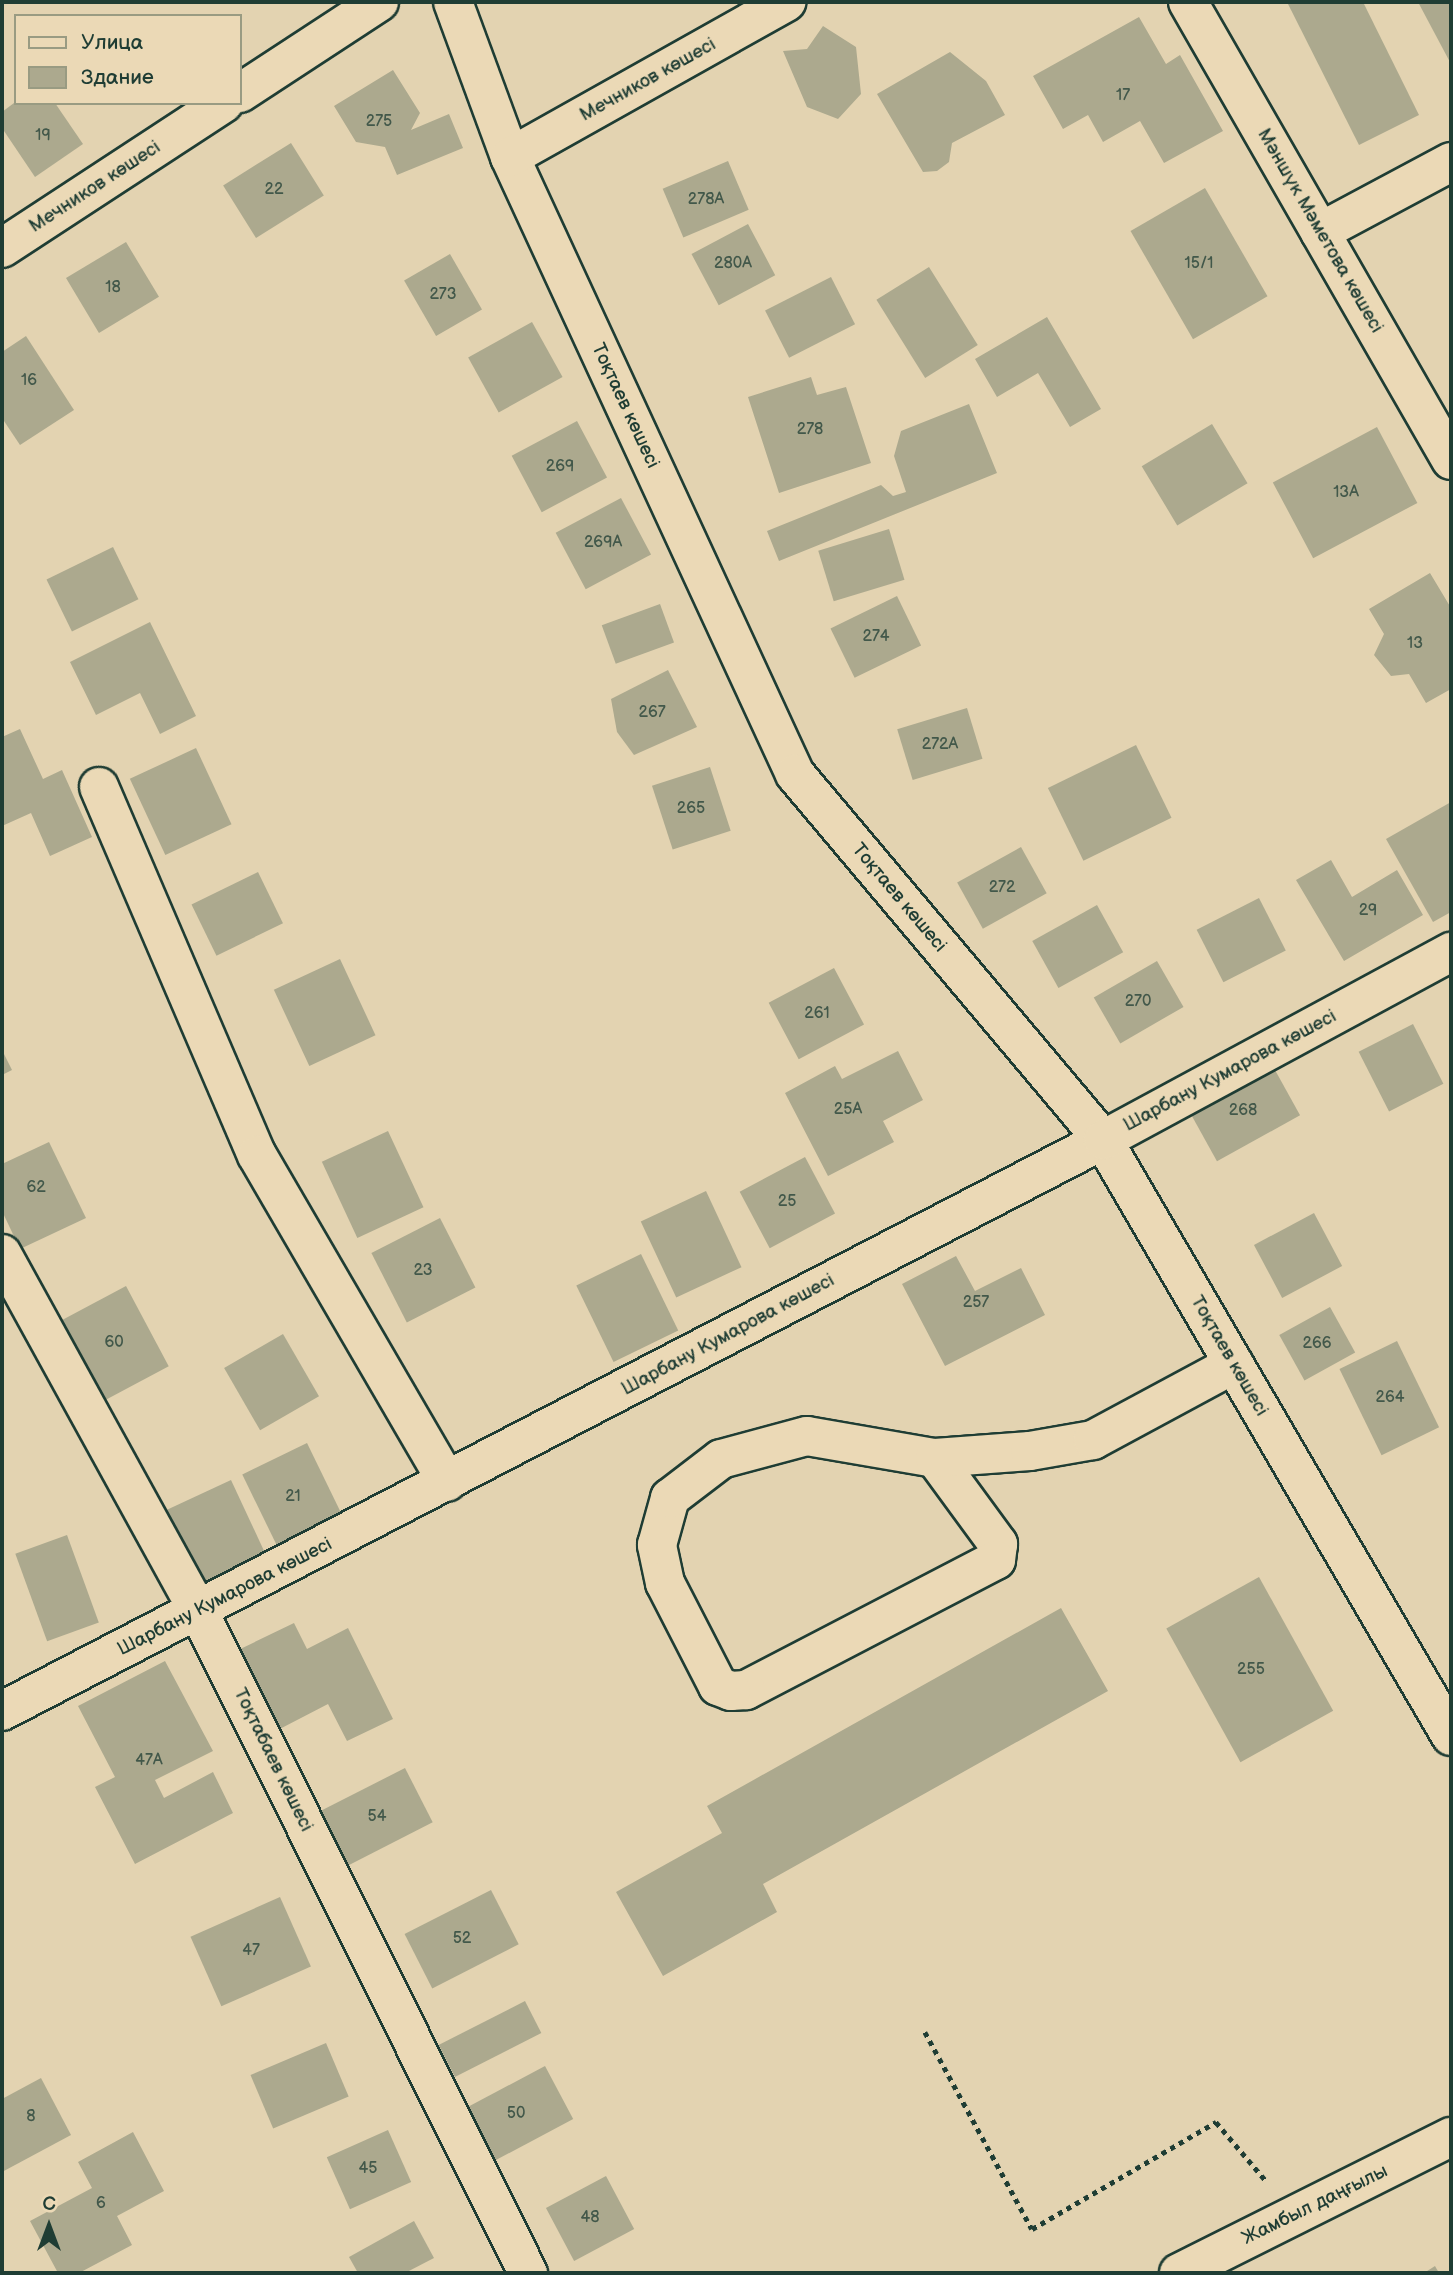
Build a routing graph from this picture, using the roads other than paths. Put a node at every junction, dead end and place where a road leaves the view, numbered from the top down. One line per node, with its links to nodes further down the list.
1 (379, 2): 5 (street)
2 (453, 2): 7 (street, Тоқтаев көшесі)
3 (786, 2): 7 (street, Мечников көшесі)
4 (1188, 2): 9 (street, Мәншүк Мәметова көшесі)
5 (242, 92)
6 (221, 105): 10 (street, Мечников көшесі)
7 (510, 157): 14 (street, Тоқтаев көшесі)
8 (1451, 162): 9 (street)
9 (1320, 232): 11 (street, Мәншүк Мәметова көшесі)
10 (2, 248)
11 (1451, 460)
12 (99, 787): 18 (street)
13 (1451, 952): 14 (street, Шарбану Кумарова көшесі)
14 (1103, 1139): 16 (street, Тоқтаев көшесі); 18 (street, Шарбану Кумарова көшесі)
15 (2, 1254): 19 (street, Тоқтабаев көшесі)
16 (1234, 1364): 17 (street); 21 (street, Тоқтаев көшесі)
17 (935, 1458): 17 (street)
18 (447, 1482): 19 (street, Шарбану Кумарова көшесі)
19 (198, 1610): 20 (street, Шарбану Кумарова көшесі); 24 (street, Тоқтабаев көшесі)
20 (2, 1711)
21 (1451, 1736)
22 (1451, 2137): 23 (street, Жамбыл даңғылы)
23 (1195, 2269)
24 (528, 2273)

